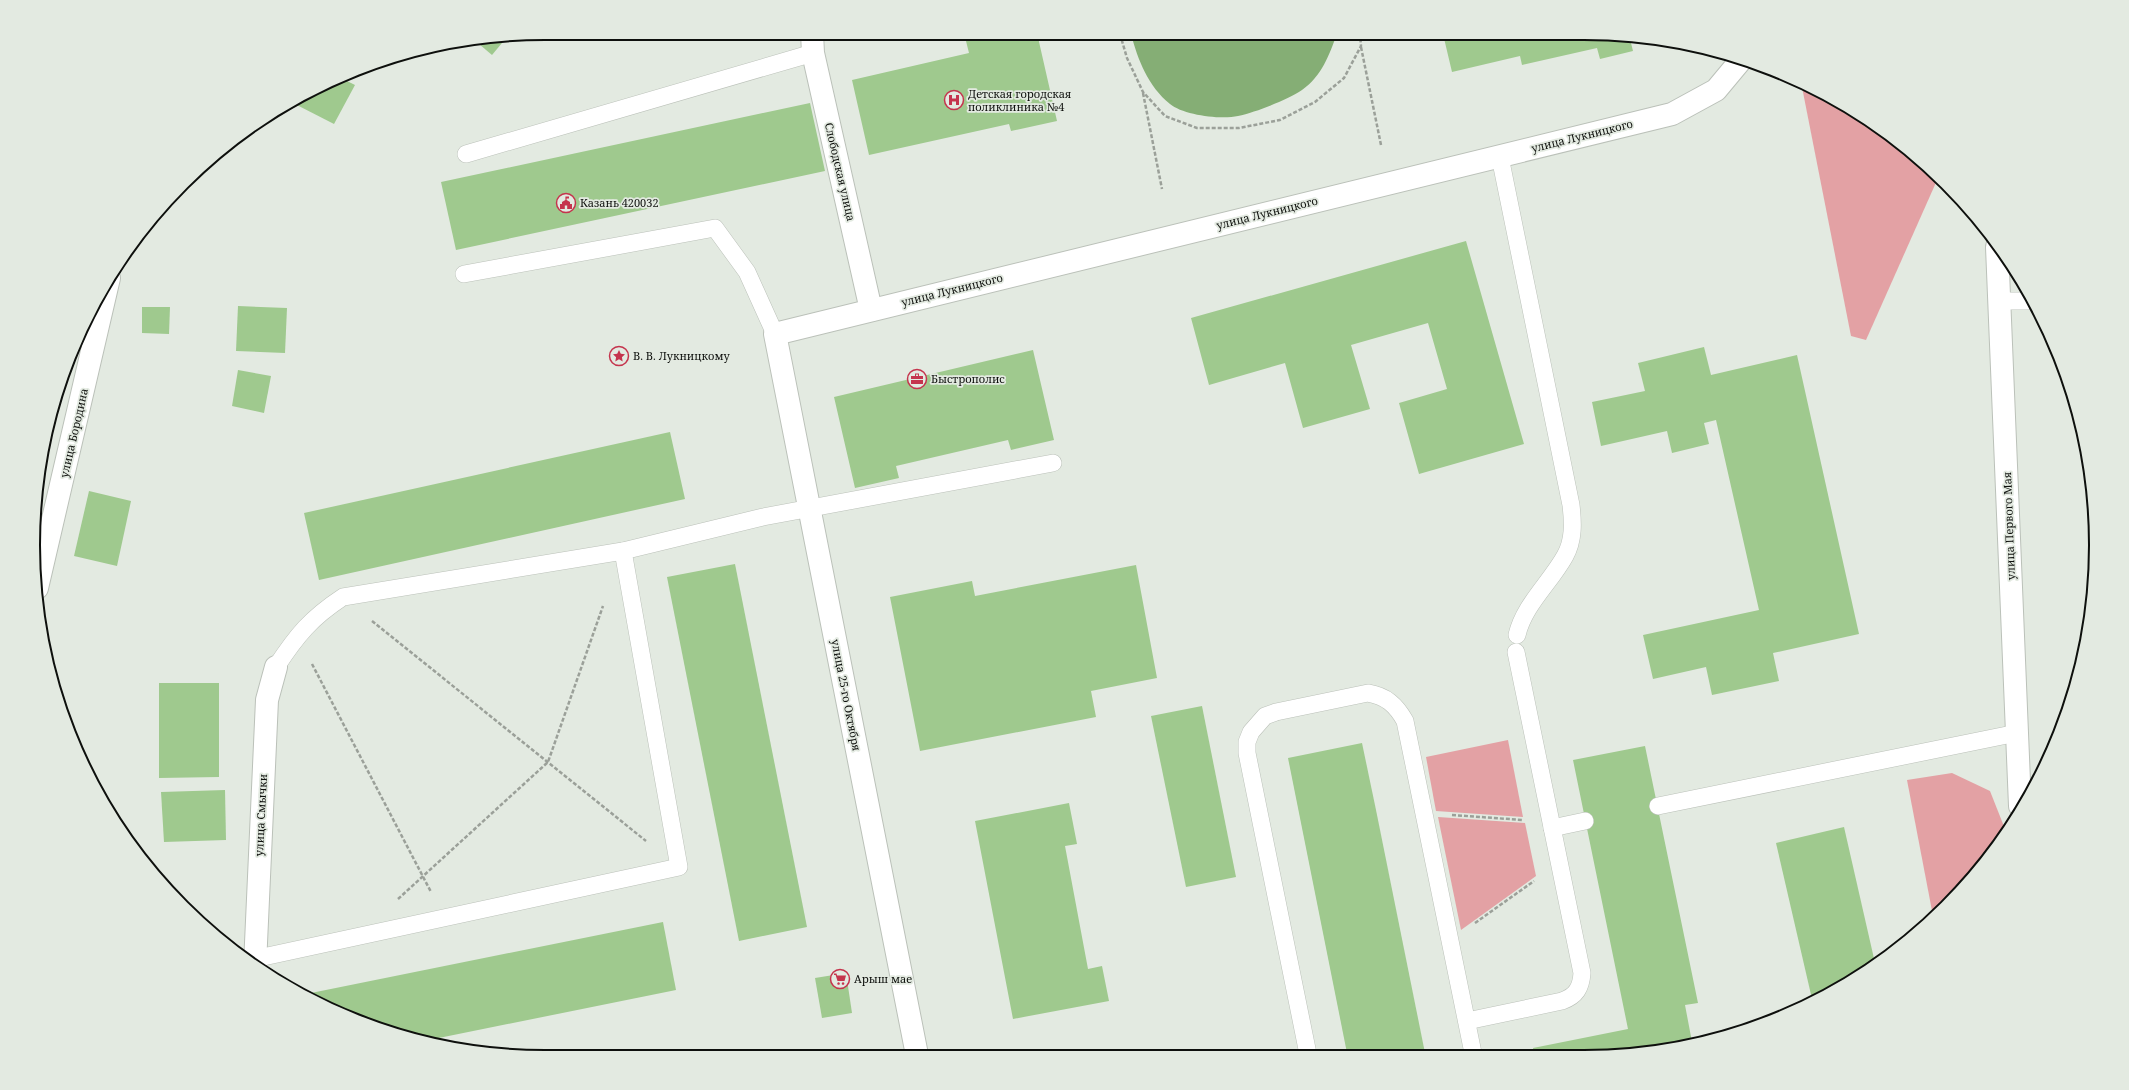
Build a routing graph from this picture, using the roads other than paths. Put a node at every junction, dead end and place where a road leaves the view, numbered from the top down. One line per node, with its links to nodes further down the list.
1 (812, 43): 3 (lane); 10 (street, Слободская улица)
2 (1737, 64): 4 (street, улица Лукницкого)
3 (466, 154)
4 (1500, 156): 10 (street, улица Лукницкого); 16 (lane)
5 (1997, 255): 8 (street, улица Первого Мая)
6 (464, 274): 11 (lane)
7 (104, 299): 15 (street, улица Бородина)
8 (1999, 301): 9 (lane); 19 (street, улица Первого Мая)
9 (2025, 301)
10 (871, 310): 11 (street, улица Лукницкого)
11 (775, 334): 13 (street, улица 25-го Октября)
12 (1053, 463): 13 (lane)
13 (809, 508): 14 (lane); 27 (street, улица 25-го Октября)
14 (623, 551): 18 (lane); 25 (lane)
15 (41, 572)
16 (1517, 635)
17 (1516, 652): 23 (lane)
18 (276, 667): 24 (street, улица Смычки)
19 (2018, 733): 20 (street, улица Первого Мая); 21 (lane)
20 (2020, 800)
21 (1658, 806)
22 (1585, 821): 23 (lane)
23 (1552, 825): 26 (lane)
24 (255, 959)
25 (259, 961)
26 (1466, 1020): 28 (lane); 29 (lane)
27 (916, 1050)
28 (1307, 1050)
29 (1472, 1050)

